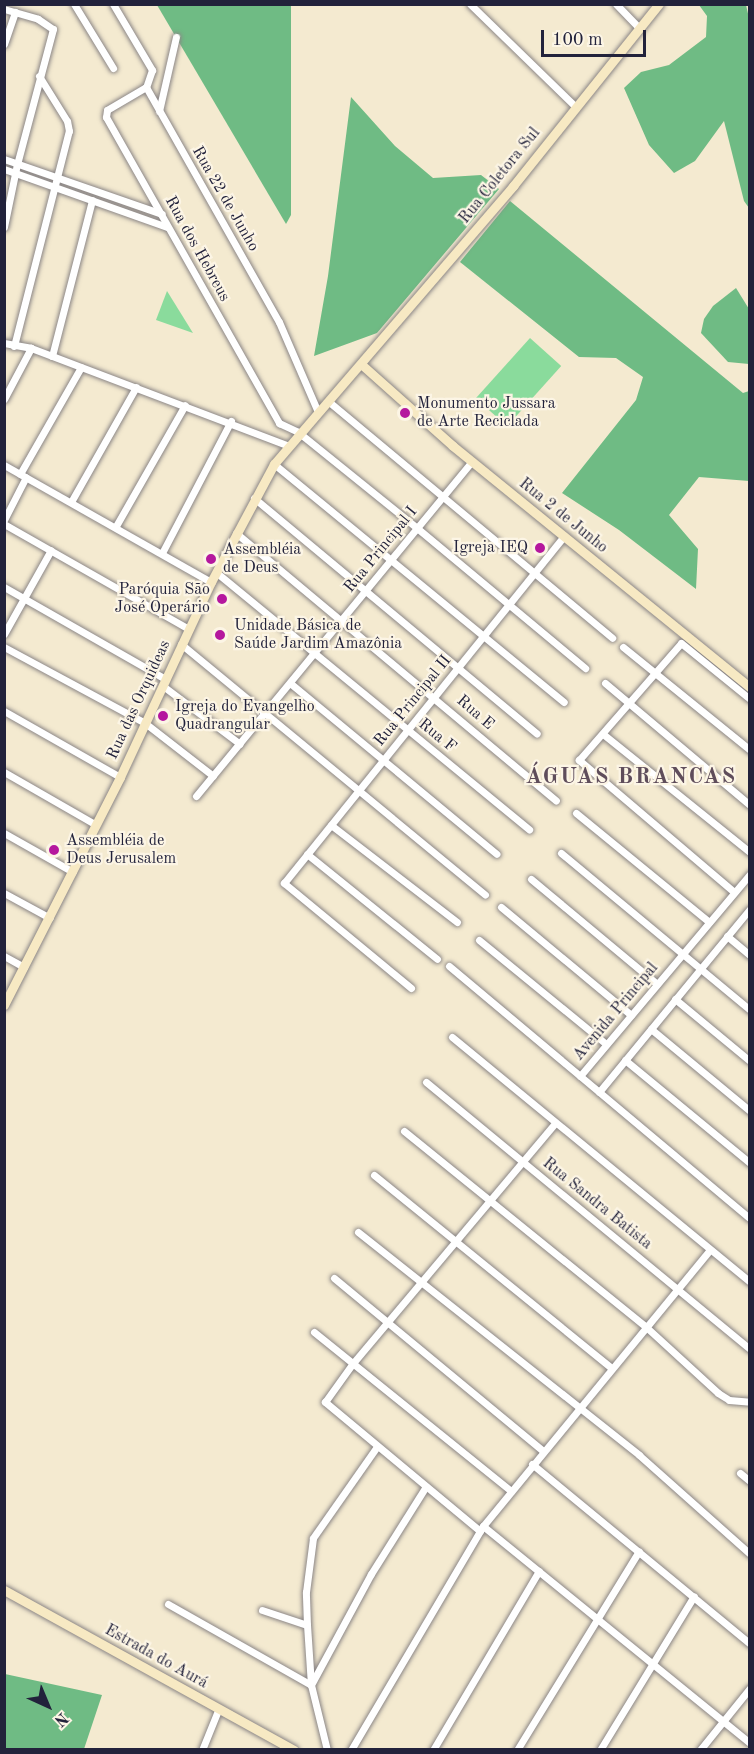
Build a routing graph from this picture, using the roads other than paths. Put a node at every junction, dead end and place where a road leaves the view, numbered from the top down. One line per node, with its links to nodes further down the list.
1 (74, 4): 11 (street)
2 (113, 4): 13 (street, Rua 22 de Junho)
3 (470, 4): 14 (street)
4 (616, 4): 8 (street)
5 (659, 4): 8 (street, Rua Coletora Sul)
6 (4, 9): 7 (street)
7 (15, 12): 10 (street); 12 (street)
8 (639, 27): 14 (street, Rua Coletora Sul)
9 (176, 37): 15 (street)
10 (4, 44)
11 (113, 68)
12 (39, 76): 17 (street); 20 (street)
13 (146, 87): 15 (street, Rua 22 de Junho); 23 (street, Rua dos Hebreus)
14 (576, 107): 30 (street, Rua Coletora Sul)
15 (159, 111): 36 (street, Rua 22 de Junho)
16 (4, 159): 17 (street)
17 (17, 164): 19 (street); 20 (street)
18 (4, 169): 19 (street)
19 (16, 173): 21 (street); 24 (street)
20 (56, 178): 21 (street); 23 (street)
21 (55, 187): 22 (street); 27 (street)
22 (92, 200): 25 (street); 29 (street)
23 (162, 214): 25 (street, Rua dos Hebreus)
24 (4, 227)
25 (167, 227): 38 (street, Rua dos Hebreus)
26 (4, 342): 27 (street)
27 (14, 345): 28 (street)
28 (31, 348): 29 (street); 33 (street)
29 (52, 356): 31 (street)
30 (361, 363): 34 (street, Rua das Orquideas); 40 (street, Rua 2 de Junho)
31 (81, 367): 32 (street); 43 (street)
32 (136, 387): 35 (street); 46 (street)
33 (4, 399)
34 (328, 401): 36 (street, Rua das Orquideas); 45 (street)
35 (185, 405): 37 (street); 48 (street)
36 (318, 412): 38 (street, Rua das Orquideas)
37 (231, 422): 39 (street); 53 (street)
38 (298, 432): 39 (street, Rua das Orquideas); 49 (street, Rua dos Hebreus)
39 (287, 445): 41 (street, Rua das Orquideas)
40 (472, 461): 45 (street, Rua Principal I); 51 (street, Rua 2 de Junho)
41 (274, 464): 44 (street, Rua das Orquideas); 54 (street)
42 (4, 465): 43 (street)
43 (23, 476): 46 (street); 47 (street)
44 (254, 498): 50 (street, Rua das Orquideas); 59 (street)
45 (441, 498): 49 (street, Rua Principal I); 55 (street)
46 (71, 502): 48 (street)
47 (4, 522): 52 (street)
48 (116, 526): 53 (street)
49 (417, 528): 54 (street, Rua Principal I); 61 (street, Rua dos Hebreus)
50 (236, 533): 56 (street, Rua das Orquideas); 62 (street, Rua E)
51 (564, 536): 55 (street, Rua Principal II); 77 (street, Rua 2 de Junho)
52 (51, 550): 60 (street); 63 (street)
53 (162, 553): 57 (street)
54 (390, 560): 59 (street, Rua Principal I); 65 (street)
55 (535, 572): 61 (street, Rua Principal II); 66 (street)
56 (217, 573): 57 (street, Rua das Orquideas); 70 (street, Rua F)
57 (211, 582): 63 (street, Rua das Orquideas)
58 (4, 587): 60 (street)
59 (366, 590): 62 (street, Rua Principal I); 71 (street)
60 (24, 598): 64 (street); 74 (street)
61 (508, 604): 65 (street, Rua Principal II); 72 (street, Rua dos Hebreus)
62 (342, 619): 70 (street, Rua Principal I); 78 (street, Rua E)
63 (189, 629): 67 (street, Rua das Orquideas)
64 (4, 634)
65 (483, 637): 71 (street, Rua Principal II); 80 (street)
66 (612, 638)
67 (181, 644): 74 (street, Rua das Orquideas); 83 (street)
68 (4, 647): 84 (street)
69 (623, 647): 73 (street)
70 (316, 651): 75 (street, Rua Principal I); 85 (street, Rua F)
71 (458, 668): 78 (street, Rua Principal II); 86 (street)
72 (585, 668)
73 (655, 673): 79 (street); 81 (street); 89 (street)
74 (164, 682): 84 (street, Rua das Orquideas); 88 (street)
75 (290, 683): 83 (street, Rua Principal I); 90 (street)
76 (605, 683): 81 (street)
77 (750, 687)
78 (435, 696): 85 (street, Rua Principal II); 96 (street, Rua E)
79 (750, 699)
80 (564, 702)
81 (629, 704): 87 (street); 97 (street)
82 (4, 711): 93 (street)
83 (264, 715): 88 (street, Rua Principal I); 94 (street)
84 (145, 723): 92 (street); 93 (street, Rua das Orquideas)
85 (408, 729): 90 (street, Rua Principal II); 101 (street, Rua F)
86 (537, 734)
87 (603, 734): 103 (street); 110 (street)
88 (240, 744): 92 (street, Rua Principal I)
89 (750, 750)
90 (384, 760): 94 (street, Rua Principal II); 105 (street)
91 (4, 772): 99 (street)
92 (213, 776): 95 (street, Rua Principal I)
93 (120, 777): 99 (street, Rua das Orquideas)
94 (358, 792): 100 (street, Rua Principal II); 112 (street)
95 (196, 796)
96 (556, 801)
97 (750, 805)
98 (576, 813): 117 (street)
99 (96, 825): 107 (street, Rua das Orquideas)
100 (331, 825): 106 (street, Rua Principal II); 116 (street)
101 (529, 829)
102 (4, 832): 107 (street)
103 (750, 852)
104 (561, 853): 120 (street)
105 (497, 854)
106 (308, 855): 123 (street); 128 (street, Rua Principal II)
107 (73, 872): 115 (street, Rua das Orquideas)
108 (750, 874): 110 (street, Avenida Principal)
109 (531, 879): 127 (street)
110 (734, 892): 117 (street, Avenida Principal)
111 (4, 893): 115 (street)
112 (485, 895)
113 (501, 907): 132 (street)
114 (750, 909): 118 (street)
115 (50, 918): 125 (street, Rua das Orquideas)
116 (457, 922)
117 (709, 922): 120 (street, Avenida Principal)
118 (727, 936): 121 (street); 126 (street)
119 (479, 940): 135 (street)
120 (681, 955): 126 (street); 127 (street, Avenida Principal)
121 (750, 955)
122 (4, 956): 125 (street)
123 (438, 959)
124 (449, 966): 138 (street)
125 (24, 968): 130 (street, Rua das Orquideas)
126 (699, 970): 129 (street); 131 (street)
127 (657, 984): 132 (street, Avenida Principal)
128 (411, 988)
129 (675, 999): 133 (street); 137 (street)
130 (4, 1005)
131 (750, 1010)
132 (631, 1015): 135 (street, Avenida Principal)
133 (651, 1029): 136 (street); 141 (street)
134 (452, 1037): 142 (street)
135 (606, 1044): 138 (street, Avenida Principal)
136 (625, 1060): 140 (street); 145 (street)
137 (750, 1061)
138 (579, 1077): 140 (street, Avenida Principal)
139 (426, 1082): 144 (street, Rua Sandra Batista)
140 (599, 1092): 148 (street, Avenida Principal)
141 (750, 1111)
142 (554, 1124): 144 (street); 151 (street)
143 (404, 1131): 147 (street)
144 (523, 1161): 147 (street); 155 (street, Rua Sandra Batista)
145 (750, 1163)
146 (374, 1175): 150 (street)
147 (490, 1201): 150 (street); 157 (street)
148 (750, 1219)
149 (358, 1232): 154 (street)
150 (455, 1243): 154 (street); 161 (street)
151 (710, 1250): 153 (street); 155 (street)
152 (334, 1278): 156 (street)
153 (750, 1282)
154 (422, 1284): 156 (street); 163 (street)
155 (678, 1287): 157 (street); 159 (street, Rua Sandra Batista)
156 (388, 1323): 160 (street); 165 (street)
157 (645, 1326): 161 (street); 162 (street)
158 (314, 1332): 160 (street)
159 (750, 1349)
160 (353, 1363): 164 (street); 170 (street)
161 (610, 1367): 163 (street)
162 (750, 1402)
163 (577, 1408): 165 (street); 173 (street)
164 (376, 1448): 169 (street); 180 (street)
165 (543, 1450): 166 (street)
166 (532, 1464): 170 (street); 172 (street)
167 (740, 1473): 168 (street)
168 (750, 1481)
169 (425, 1488): 171 (street); 183 (street)
170 (511, 1491): 171 (street)
171 (481, 1529): 174 (street); 191 (street)
172 (639, 1551): 176 (street); 179 (street)
173 (750, 1554)
174 (539, 1571): 179 (street); 192 (street)
175 (4, 1590): 185 (street, Estrada do Aurá)
176 (694, 1596): 181 (street); 182 (street)
177 (168, 1604): 183 (street)
178 (262, 1610): 180 (street)
179 (597, 1617): 182 (street); 193 (street)
180 (307, 1625): 183 (street)
181 (750, 1644)
182 (651, 1664): 186 (street); 194 (street)
183 (311, 1685): 190 (street)
184 (750, 1688): 186 (street)
185 (219, 1708): 188 (street); 189 (street, Estrada do Aurá)
186 (722, 1721): 187 (street); 195 (street)
187 (750, 1743)
188 (202, 1749)
189 (294, 1749)
190 (327, 1749)
191 (351, 1749)
192 (433, 1749)
193 (517, 1749)
194 (600, 1749)
195 (700, 1749)

